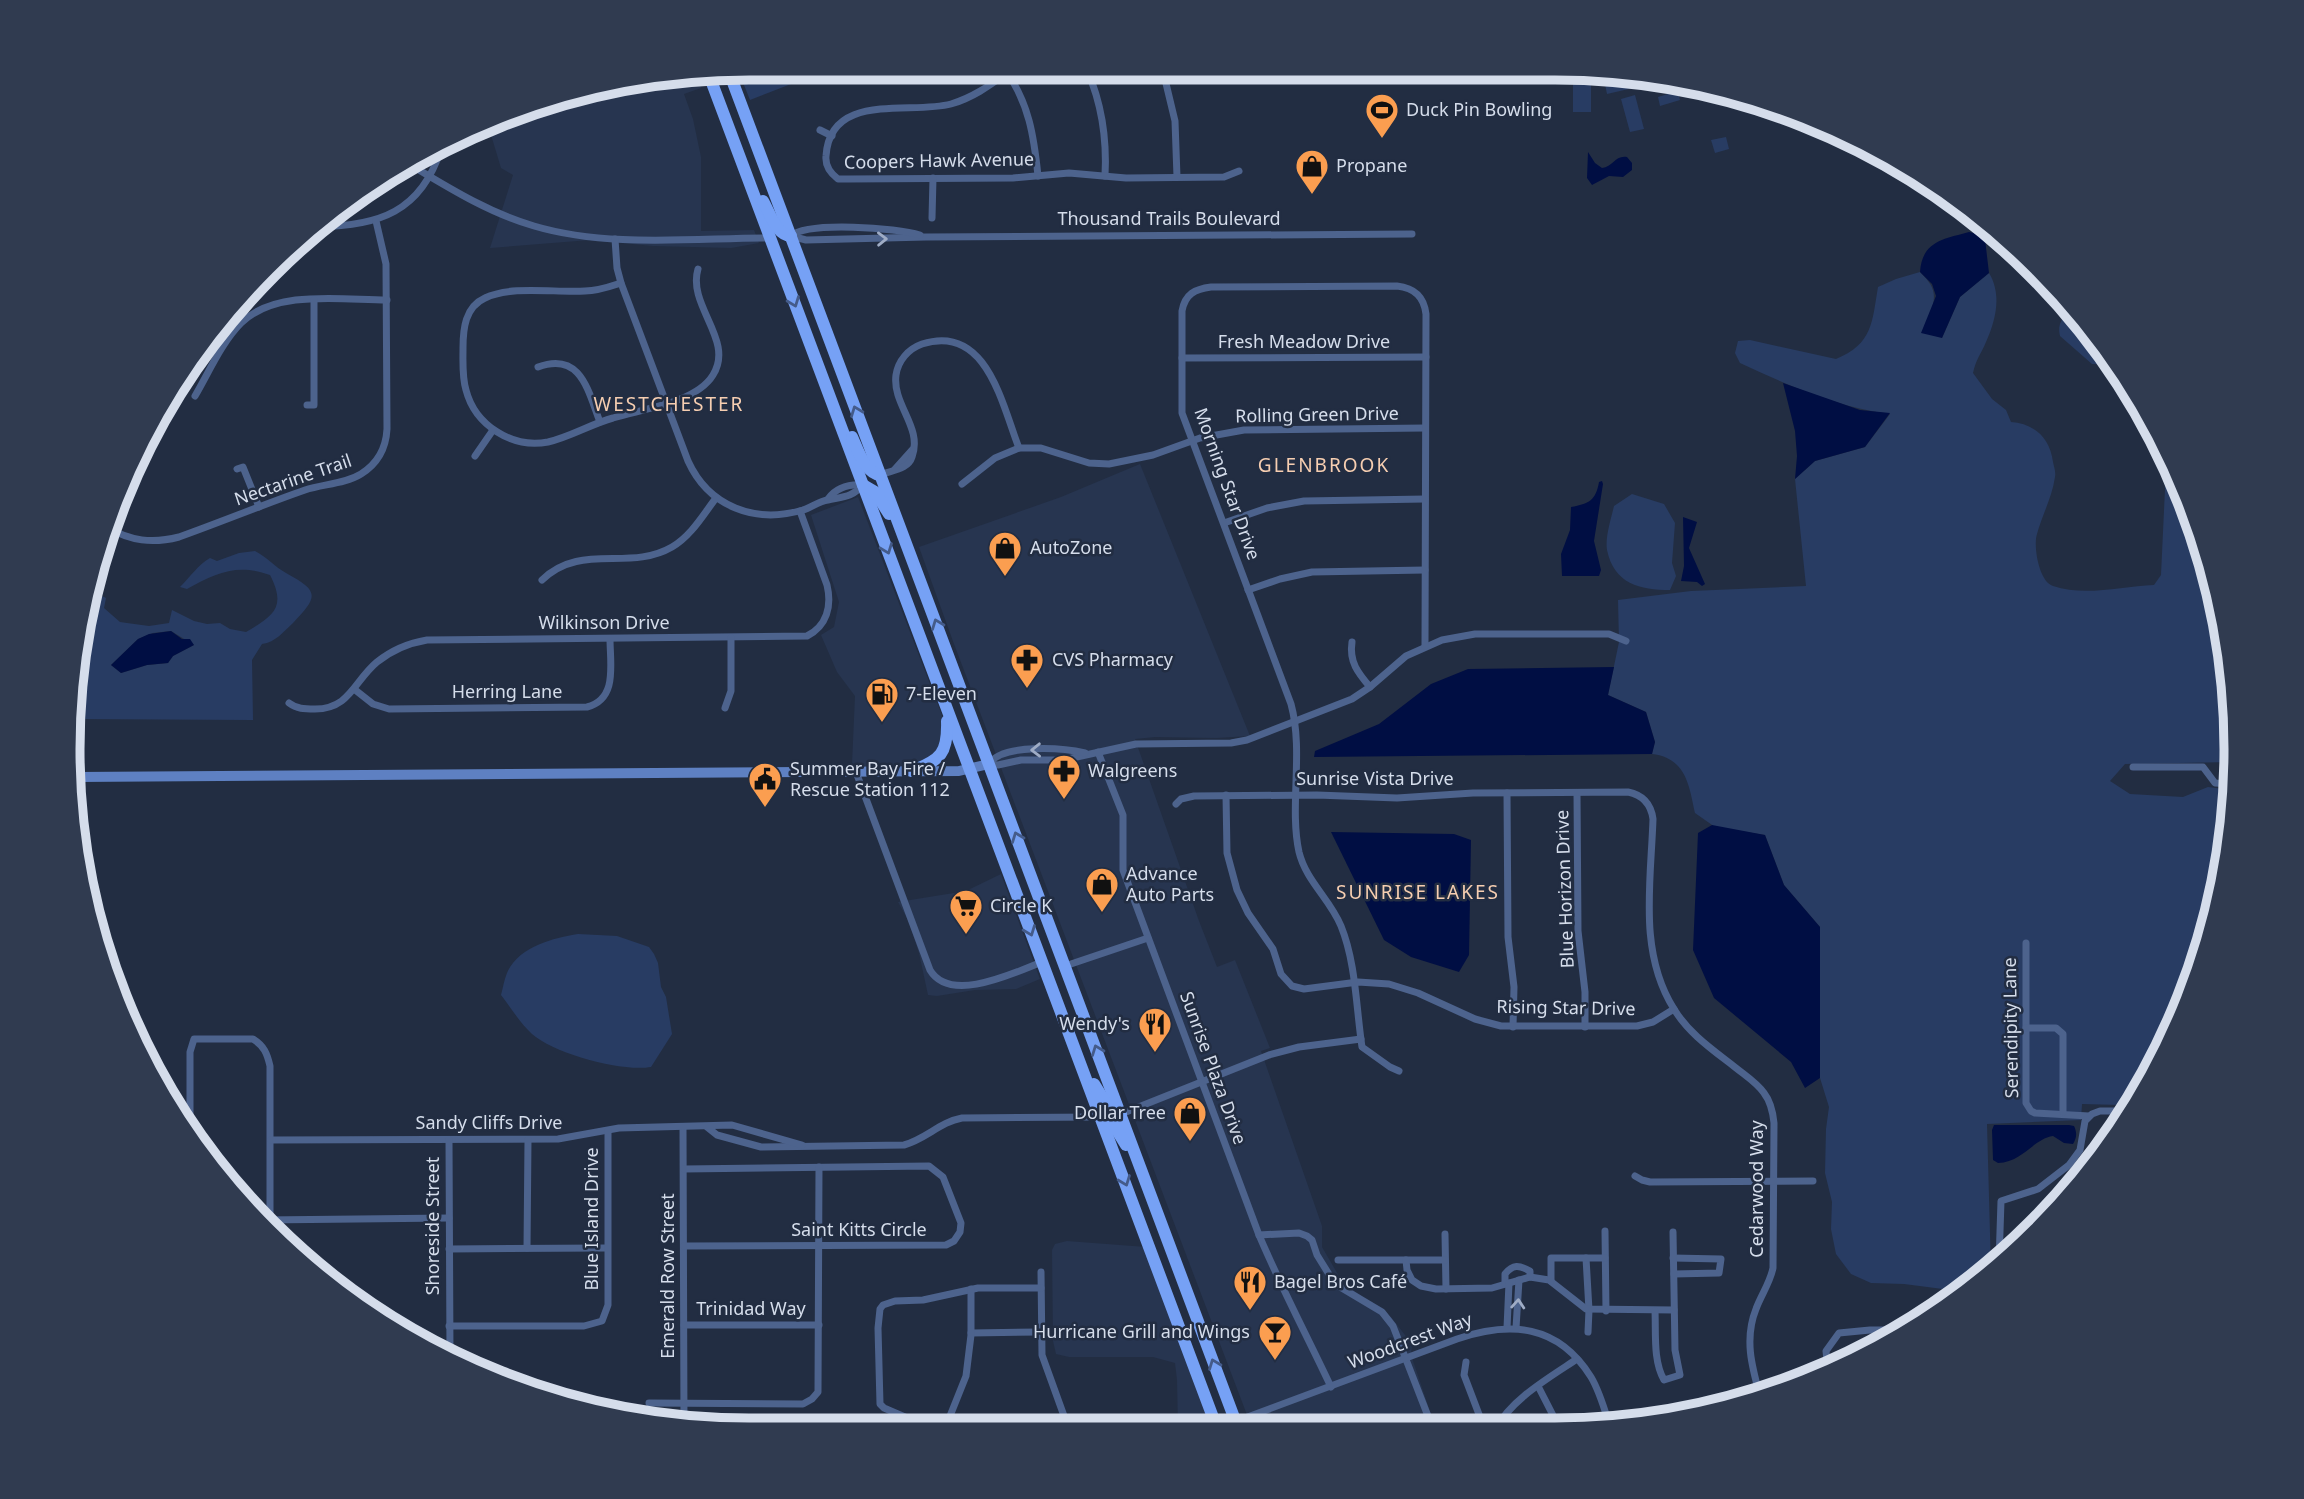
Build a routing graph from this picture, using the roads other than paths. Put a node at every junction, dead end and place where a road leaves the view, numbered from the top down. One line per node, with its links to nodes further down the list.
1 (994, 80): 9 (street, Coopers Hawk Avenue)
2 (1012, 80): 13 (street)
3 (1090, 80): 14 (street)
4 (1165, 80): 16 (street)
5 (732, 81): 23 (highway)
6 (711, 82): 7 (highway)
7 (718, 100): 23 (highway); 25 (highway)
8 (820, 130): 9 (street)
9 (832, 136): 17 (street, Coopers Hawk Avenue)
10 (438, 158): 15 (street)
11 (417, 169): 15 (street)
12 (1239, 171): 16 (street, Coopers Hawk Avenue)
13 (1038, 176): 14 (street, Coopers Hawk Avenue); 17 (street, Coopers Hawk Avenue)
14 (1105, 176): 16 (street, Coopers Hawk Avenue)
15 (430, 177): 19 (street); 26 (street)
16 (1177, 177)
17 (933, 178): 18 (street)
18 (932, 218)
19 (376, 221): 20 (street); 31 (street, Nectarine Trail)
20 (333, 227)
21 (842, 229): 23 (street, Thousand Trails Boulevard); 24 (street, Thousand Trails Boulevard); 27 (street)
22 (1412, 234): 24 (street, Thousand Trails Boulevard)
23 (791, 236): 27 (street, Thousand Trails Boulevard); 46 (highway, one-way to 23)
24 (926, 237): 27 (street, Thousand Trails Boulevard, one-way to 24)
25 (770, 238): 26 (street); 32 (highway, one-way to 32)
26 (615, 239): 29 (street)
27 (842, 240)
28 (698, 269): 37 (street)
29 (621, 283): 37 (street); 41 (street)
30 (314, 300): 31 (street); 36 (street); 38 (street)
31 (387, 300): 51 (street, Nectarine Trail)
32 (807, 336): 46 (highway); 48 (highway)
33 (1426, 357): 34 (street, Fresh Meadow Drive); 34 (street, Morning Star Drive); 40 (street, Morning Star Drive)
34 (1182, 358): 42 (street, Morning Star Drive)
35 (538, 367): 39 (street)
36 (195, 396)
37 (667, 403): 39 (street); 49 (street)
38 (307, 405)
39 (600, 422): 41 (street)
40 (1425, 428): 42 (street, Rolling Green Drive); 50 (street, Morning Star Drive)
41 (493, 430): 44 (street)
42 (1192, 441): 43 (street, Rolling Green Drive); 53 (street, Morning Star Drive)
43 (1019, 448): 46 (street); 47 (street)
44 (475, 456)
45 (237, 469): 51 (street)
46 (880, 475): 55 (highway)
47 (962, 484)
48 (863, 485): 52 (street); 55 (highway); 68 (highway, one-way to 68)
49 (716, 498): 52 (street); 57 (street)
50 (1425, 499): 53 (street); 56 (street, Morning Star Drive)
51 (259, 507): 54 (street, Nectarine Trail)
52 (800, 511): 59 (street, Wilkinson Drive)
53 (1224, 523): 58 (street, Morning Star Drive)
54 (117, 532)
55 (902, 535): 71 (highway, one-way to 55)
56 (1425, 570): 58 (street); 63 (street, Morning Star Drive)
57 (542, 580)
58 (1248, 590): 69 (street, Morning Star Drive)
59 (731, 638): 60 (street, Wilkinson Drive); 67 (street)
60 (610, 639): 65 (street, Wilkinson Drive); 65 (street, Herring Lane)
61 (1626, 641): 63 (street)
62 (1352, 642): 64 (street)
63 (1426, 646): 64 (street)
64 (1370, 687): 69 (street)
65 (354, 689): 66 (street, Wilkinson Drive)
66 (289, 703)
67 (725, 708)
68 (947, 710): 73 (highway); 74 (highway)
69 (1295, 722): 70 (street); 81 (street, Morning Star Drive)
70 (1098, 752): 71 (street); 83 (street, Sunrise Plaza Drive)
71 (989, 764): 73 (main road); 86 (highway, one-way to 71)
72 (2133, 767): 77 (street)
73 (970, 769): 74 (main road); 85 (highway, one-way to 85)
74 (912, 771): 75 (main road)
75 (856, 772): 76 (main road); 85 (street)
76 (81, 777)
77 (2222, 783)
78 (1507, 793): 79 (street, Sunrise Vista Drive); 81 (street, Sunrise Vista Drive); 89 (street)
79 (1577, 793): 88 (street, Cedarwood Way); 90 (street, Blue Horizon Drive)
80 (1226, 795): 81 (street, Sunrise Vista Drive); 82 (street, Sunrise Vista Drive); 87 (street, Rising Star Drive)
81 (1297, 795): 87 (street, Morning Star Drive)
82 (1176, 804)
83 (1148, 938): 86 (street); 95 (street, Sunrise Plaza Drive)
84 (2026, 943): 91 (street, Serendipity Lane)
85 (1042, 962): 93 (highway)
86 (1065, 966): 98 (highway, one-way to 86)
87 (1353, 983): 89 (street, Rising Star Drive); 92 (street, Morning Star Drive)
88 (1674, 1009): 90 (street, Rising Star Drive); 115 (street, Cedarwood Way)
89 (1513, 1027): 90 (street, Rising Star Drive)
90 (1585, 1027)
91 (2026, 1028): 97 (street, Serendipity Lane); 97 (street)
92 (1361, 1039): 94 (street); 95 (street)
93 (1080, 1064): 98 (highway); 101 (highway)
94 (1399, 1071)
95 (1201, 1083): 98 (street); 123 (street, Sunrise Plaza Drive)
96 (2117, 1111): 100 (street)
97 (2063, 1112): 100 (street)
98 (1121, 1114): 112 (highway)
99 (190, 1116): 106 (street)
100 (2089, 1116): 128 (street)
101 (1101, 1117): 110 (street, Sandy Cliffs Drive); 112 (highway); 173 (highway, one-way to 173)
102 (706, 1126): 103 (street, Sandy Cliffs Drive); 104 (street, Sandy Cliffs Drive); 109 (street, Sandy Cliffs Drive)
103 (684, 1127): 105 (street, Sandy Cliffs Drive); 113 (street, Emerald Row Street)
104 (751, 1129): 109 (street); 110 (street, Sandy Cliffs Drive)
105 (608, 1131): 108 (street, Sandy Cliffs Drive); 127 (street, Blue Island Drive)
106 (271, 1140): 107 (street, Sandy Cliffs Drive); 117 (street)
107 (449, 1140): 108 (street, Sandy Cliffs Drive); 118 (street, Shoreside Street)
108 (528, 1140): 126 (street)
109 (747, 1144): 110 (street, Sandy Cliffs Drive)
110 (802, 1145)
111 (819, 1167): 113 (street, Saint Kitts Circle); 125 (street); 125 (street, Saint Kitts Circle)
112 (1141, 1168): 174 (highway, one-way to 112)
113 (684, 1169): 124 (street, Emerald Row Street)
114 (1635, 1176): 115 (street)
115 (1774, 1181): 116 (street); 165 (street, Cedarwood Way)
116 (1812, 1181)
117 (267, 1213)
118 (449, 1218): 119 (street); 129 (street, Shoreside Street)
119 (273, 1220)
120 (1605, 1231): 131 (street)
121 (1673, 1232): 132 (street)
122 (1445, 1234): 135 (street)
123 (1259, 1235): 159 (street); 164 (street, Sunrise Plaza Drive)
124 (684, 1246): 125 (street, Saint Kitts Circle); 149 (street, Emerald Row Street)
125 (819, 1247): 150 (street)
126 (527, 1248): 127 (street); 129 (street)
127 (606, 1248): 151 (street, Blue Island Drive)
128 (2000, 1248)
129 (449, 1249): 151 (street, Shoreside Street)
130 (1586, 1258): 131 (street); 140 (street); 145 (street)
131 (1605, 1258): 147 (street)
132 (1673, 1258): 137 (street); 137 (street)
133 (1338, 1259): 134 (street)
134 (1406, 1260): 135 (street); 144 (street)
135 (1445, 1260): 144 (street)
136 (1041, 1272): 142 (street)
137 (1674, 1273): 146 (street)
138 (1530, 1277): 139 (street); 140 (street); 141 (street)
139 (1519, 1280): 141 (street); 153 (street, one-way to 139)
140 (1551, 1281): 145 (street)
141 (1507, 1283): 144 (street); 152 (street)
142 (1041, 1288): 143 (street); 155 (street)
143 (971, 1289): 157 (street); 170 (street)
144 (1446, 1289)
145 (1589, 1310): 147 (street); 156 (street)
146 (1674, 1310): 148 (street); 148 (street)
147 (1606, 1311): 148 (street)
148 (1655, 1311)
149 (684, 1325): 150 (street, Trinidad Way); 167 (street, Emerald Row Street)
150 (819, 1325): 167 (street)
151 (449, 1326): 158 (street, Shoreside Street)
152 (1507, 1328): 153 (street, Woodcrest Way); 159 (street, Woodcrest Way)
153 (1516, 1328): 160 (street, Woodcrest Way)
154 (1886, 1330): 161 (street)
155 (1041, 1332): 157 (street); 172 (street)
156 (1588, 1332)
157 (971, 1334): 171 (street)
158 (450, 1348)
159 (1406, 1359): 164 (street, Woodcrest Way); 176 (street)
160 (1577, 1359): 163 (street); 169 (street, Woodcrest Way)
161 (1827, 1361)
162 (1466, 1362): 177 (street)
163 (1538, 1386): 178 (street); 179 (street)
164 (1331, 1387): 175 (street, Woodcrest Way)
165 (1757, 1387)
166 (649, 1403): 167 (street)
167 (684, 1403): 168 (street, Emerald Row Street)
168 (684, 1415)
169 (1606, 1416)
170 (906, 1418)
171 (949, 1418)
172 (1065, 1418)
173 (1215, 1418)
174 (1235, 1418)
175 (1252, 1418)
176 (1429, 1418)
177 (1482, 1418)
178 (1503, 1418)
179 (1554, 1418)

